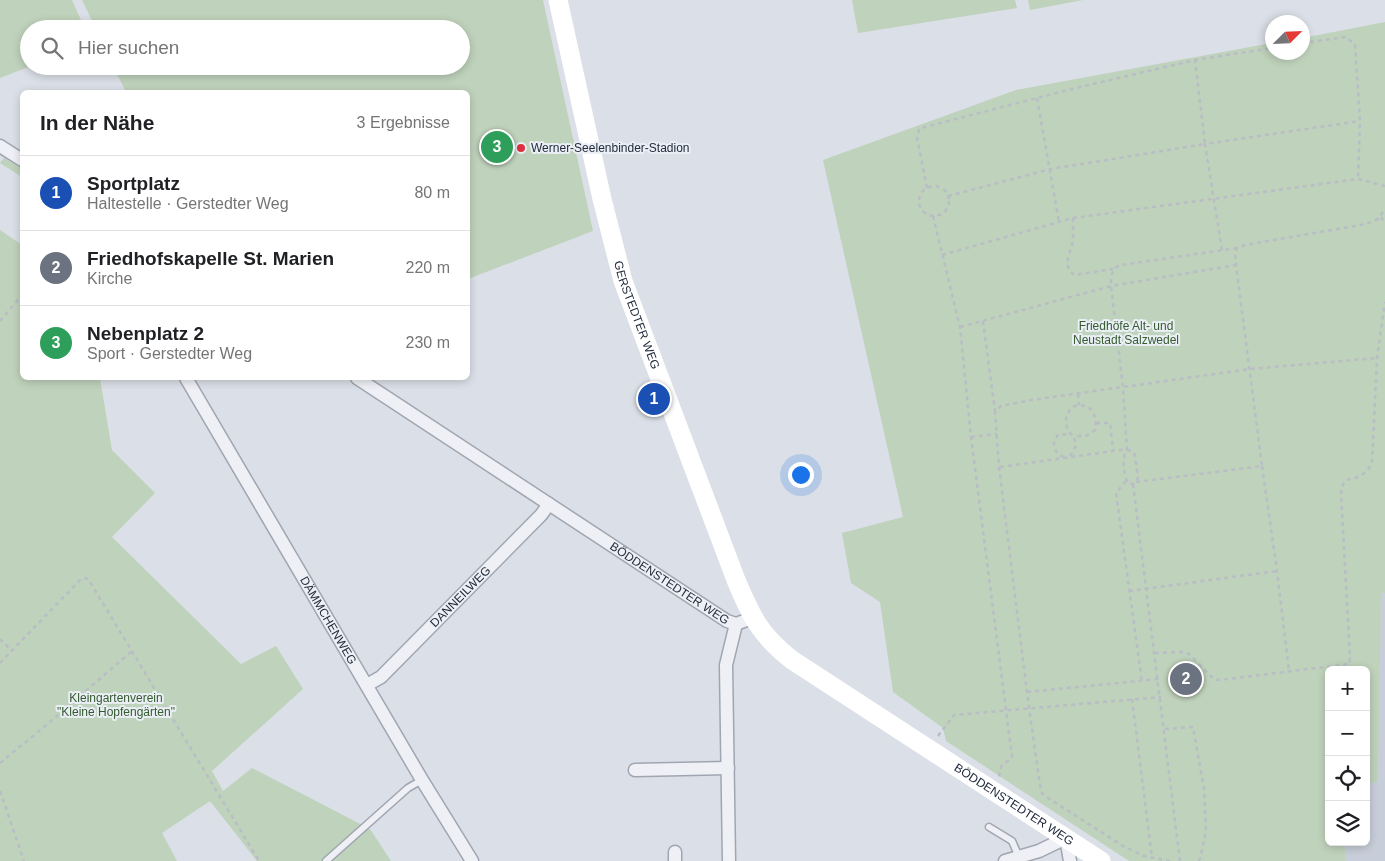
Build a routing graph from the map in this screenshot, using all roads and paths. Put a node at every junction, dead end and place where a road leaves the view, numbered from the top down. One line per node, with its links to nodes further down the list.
1 (558, 0): 56 (street, GERSTEDTER WEG)
2 (1310, 42): 6 (path)
3 (1265, 49): 4 (path)
4 (1195, 60): 5 (path); 7 (path)
5 (1037, 98): 10 (path); 13 (path)
6 (1360, 121): 7 (path); 11 (path)
7 (1205, 144): 10 (path); 15 (path)
8 (0, 146): 9 (street)
9 (20, 159)
10 (1051, 170): 14 (path); 20 (path)
11 (1358, 179): 12 (path); 15 (path)
12 (1385, 186)
13 (927, 188): 14 (path); 17 (path)
14 (948, 196): 17 (path)
15 (1213, 199): 19 (path); 23 (path)
16 (1385, 209): 18 (path)
17 (933, 216): 24 (path)
18 (1381, 216): 21 (path); 22 (path)
19 (1073, 218): 20 (path); 26 (path)
20 (1059, 222): 24 (path)
21 (1385, 224)
22 (1237, 248): 23 (path); 25 (path)
23 (1222, 250): 26 (path)
24 (942, 255): 32 (path)
25 (1236, 265): 27 (path); 34 (path)
26 (1114, 269): 27 (path)
27 (1111, 286): 31 (path); 37 (path)
28 (20, 297): 30 (path)
29 (1385, 302): 33 (path)
30 (0, 321)
31 (983, 321): 32 (path); 40 (path)
32 (960, 327): 44 (path)
33 (1377, 358): 34 (path); 62 (path)
34 (1250, 370): 37 (path); 48 (path)
35 (187, 380): 65 (street, DÄMMCHENWEG)
36 (360, 380): 52 (street, BÖDDENSTEDTER WEG)
37 (1123, 388): 38 (path); 45 (path)
38 (1078, 394): 39 (path); 40 (path)
39 (1079, 405): 41 (path); 43 (path)
40 (995, 412): 42 (path)
41 (1096, 423): 43 (path); 46 (path)
42 (997, 434): 44 (path); 49 (path)
43 (1073, 436): 47 (path); 47 (path)
44 (971, 437): 70 (path)
45 (1127, 450): 46 (path); 50 (path); 51 (path)
46 (1114, 451): 47 (path)
47 (1069, 457): 49 (path)
48 (1262, 466): 51 (path); 53 (path)
49 (999, 468): 66 (path)
50 (1126, 481): 51 (path); 55 (path)
51 (1135, 483): 54 (path)
52 (548, 504): 56 (street, BÖDDENSTEDTER WEG); 65 (street, DANNEILWEG)
53 (1277, 571): 54 (path); 62 (path)
54 (1146, 588): 55 (path); 60 (path)
55 (1129, 591): 64 (path)
56 (744, 621): 74 (street); 80 (street, BÖDDENSTEDTER WEG)
57 (0, 640): 58 (path)
58 (12, 651): 59 (path); 61 (path)
59 (132, 651): 73 (path); 85 (path)
60 (1155, 653): 62 (path); 63 (path)
61 (0, 663)
62 (1289, 671)
63 (1158, 679): 64 (path); 67 (path)
64 (1142, 682): 66 (path)
65 (367, 685): 76 (street, DÄMMCHENWEG)
66 (1027, 692): 69 (path)
67 (1161, 697): 68 (path); 71 (path)
68 (1132, 700): 69 (path); 83 (path)
69 (1029, 708): 70 (path); 83 (path)
70 (1006, 710): 72 (path); 77 (path)
71 (1165, 729): 93 (path); 94 (path)
72 (936, 740)
73 (0, 763)
74 (728, 768): 75 (street); 88 (street)
75 (635, 770)
76 (422, 780): 86 (lane); 87 (street, DÄMMCHENWEG)
77 (997, 781)
78 (0, 791): 84 (path)
79 (989, 827): 82 (lane)
80 (1066, 838): 81 (street); 90 (street); 91 (street, BÖDDENSTEDTER WEG)
81 (1040, 856): 82 (street)
82 (1019, 857): 89 (street)
83 (1152, 858): 92 (path)
84 (24, 861)
85 (259, 861)
86 (326, 861)
87 (472, 861)
88 (729, 861)
89 (1005, 861)
90 (1070, 861)
91 (1101, 861)
92 (1170, 861)
93 (1180, 861)
94 (1198, 861)

